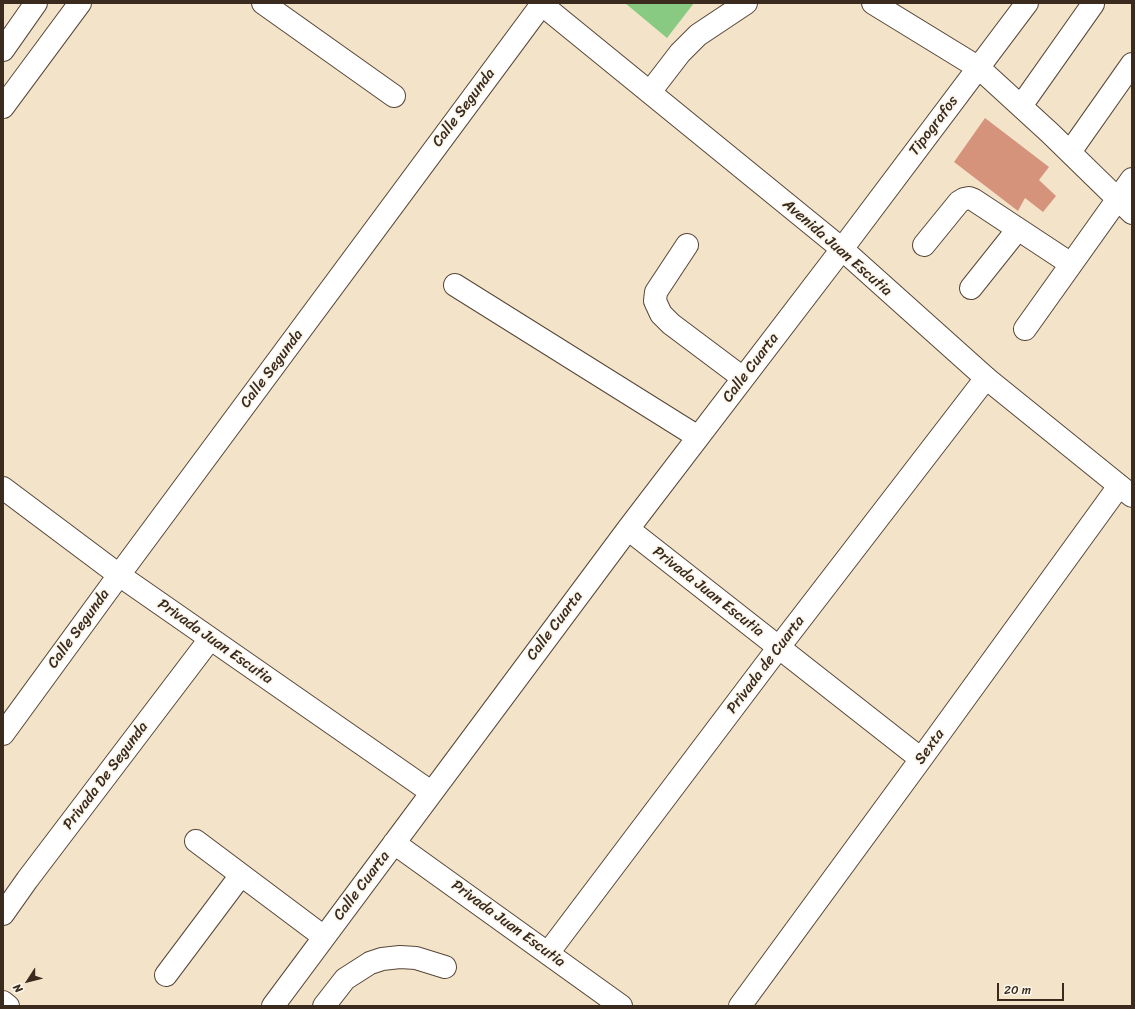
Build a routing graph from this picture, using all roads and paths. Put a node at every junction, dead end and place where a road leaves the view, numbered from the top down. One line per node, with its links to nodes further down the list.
1 (36, 3): 9 (street)
2 (80, 3): 15 (street)
3 (262, 3): 13 (street)
4 (746, 3): 12 (street)
5 (873, 3): 11 (street)
6 (1027, 3): 11 (street, Tipografos)
7 (541, 4): 12 (street, Avenida Juan Escutia); 33 (street, Calle Segunda)
8 (1093, 4): 14 (street)
9 (3, 50)
10 (1132, 64): 16 (street)
11 (979, 68): 14 (street); 22 (street, Tipografos)
12 (650, 92): 22 (street, Avenida Juan Escutia)
13 (394, 96)
14 (1021, 106): 16 (street)
15 (3, 107)
16 (1070, 152): 18 (street)
17 (1132, 179): 18 (street)
18 (1125, 206): 23 (street)
19 (1018, 229): 21 (street); 23 (street); 25 (street)
20 (688, 245): 27 (street)
21 (924, 245)
22 (842, 249): 27 (street, Calle Cuarta); 28 (street, Avenida Juan Escutia)
23 (1071, 264): 26 (street)
24 (455, 285): 29 (street)
25 (971, 288)
26 (1024, 329)
27 (743, 378): 29 (street, Calle Cuarta)
28 (986, 378): 31 (street, Avenida Juan Escutia); 35 (street, Privada de Cuarta)
29 (698, 437): 32 (street, Calle Cuarta)
30 (3, 488): 33 (street, Privada Juan Escutia)
31 (1125, 491): 37 (street, Sexta)
32 (628, 529): 35 (street, Privada Juan Escutia); 38 (street, Calle Cuarta)
33 (119, 575): 34 (street, Privada Juan Escutia); 36 (street, Calle Segunda)
34 (210, 639): 38 (street, Privada Juan Escutia); 42 (street, Privada De Segunda)
35 (779, 647): 37 (street, Privada Juan Escutia); 44 (street, Privada de Cuarta)
36 (3, 734)
37 (921, 759): 52 (street, Sexta)
38 (431, 792): 40 (street, Calle Cuarta)
39 (196, 841): 41 (street)
40 (394, 843): 43 (street, Calle Cuarta); 44 (street, Privada Juan Escutia)
41 (241, 875): 43 (street); 46 (street)
42 (3, 914)
43 (324, 937): 49 (street, Calle Cuarta)
44 (548, 953): 51 (street, Privada Juan Escutia)
45 (445, 967): 50 (street)
46 (166, 975)
47 (3, 1002): 48 (street)
48 (8, 1006)
49 (273, 1006)
50 (324, 1006)
51 (622, 1006)
52 (740, 1006)

